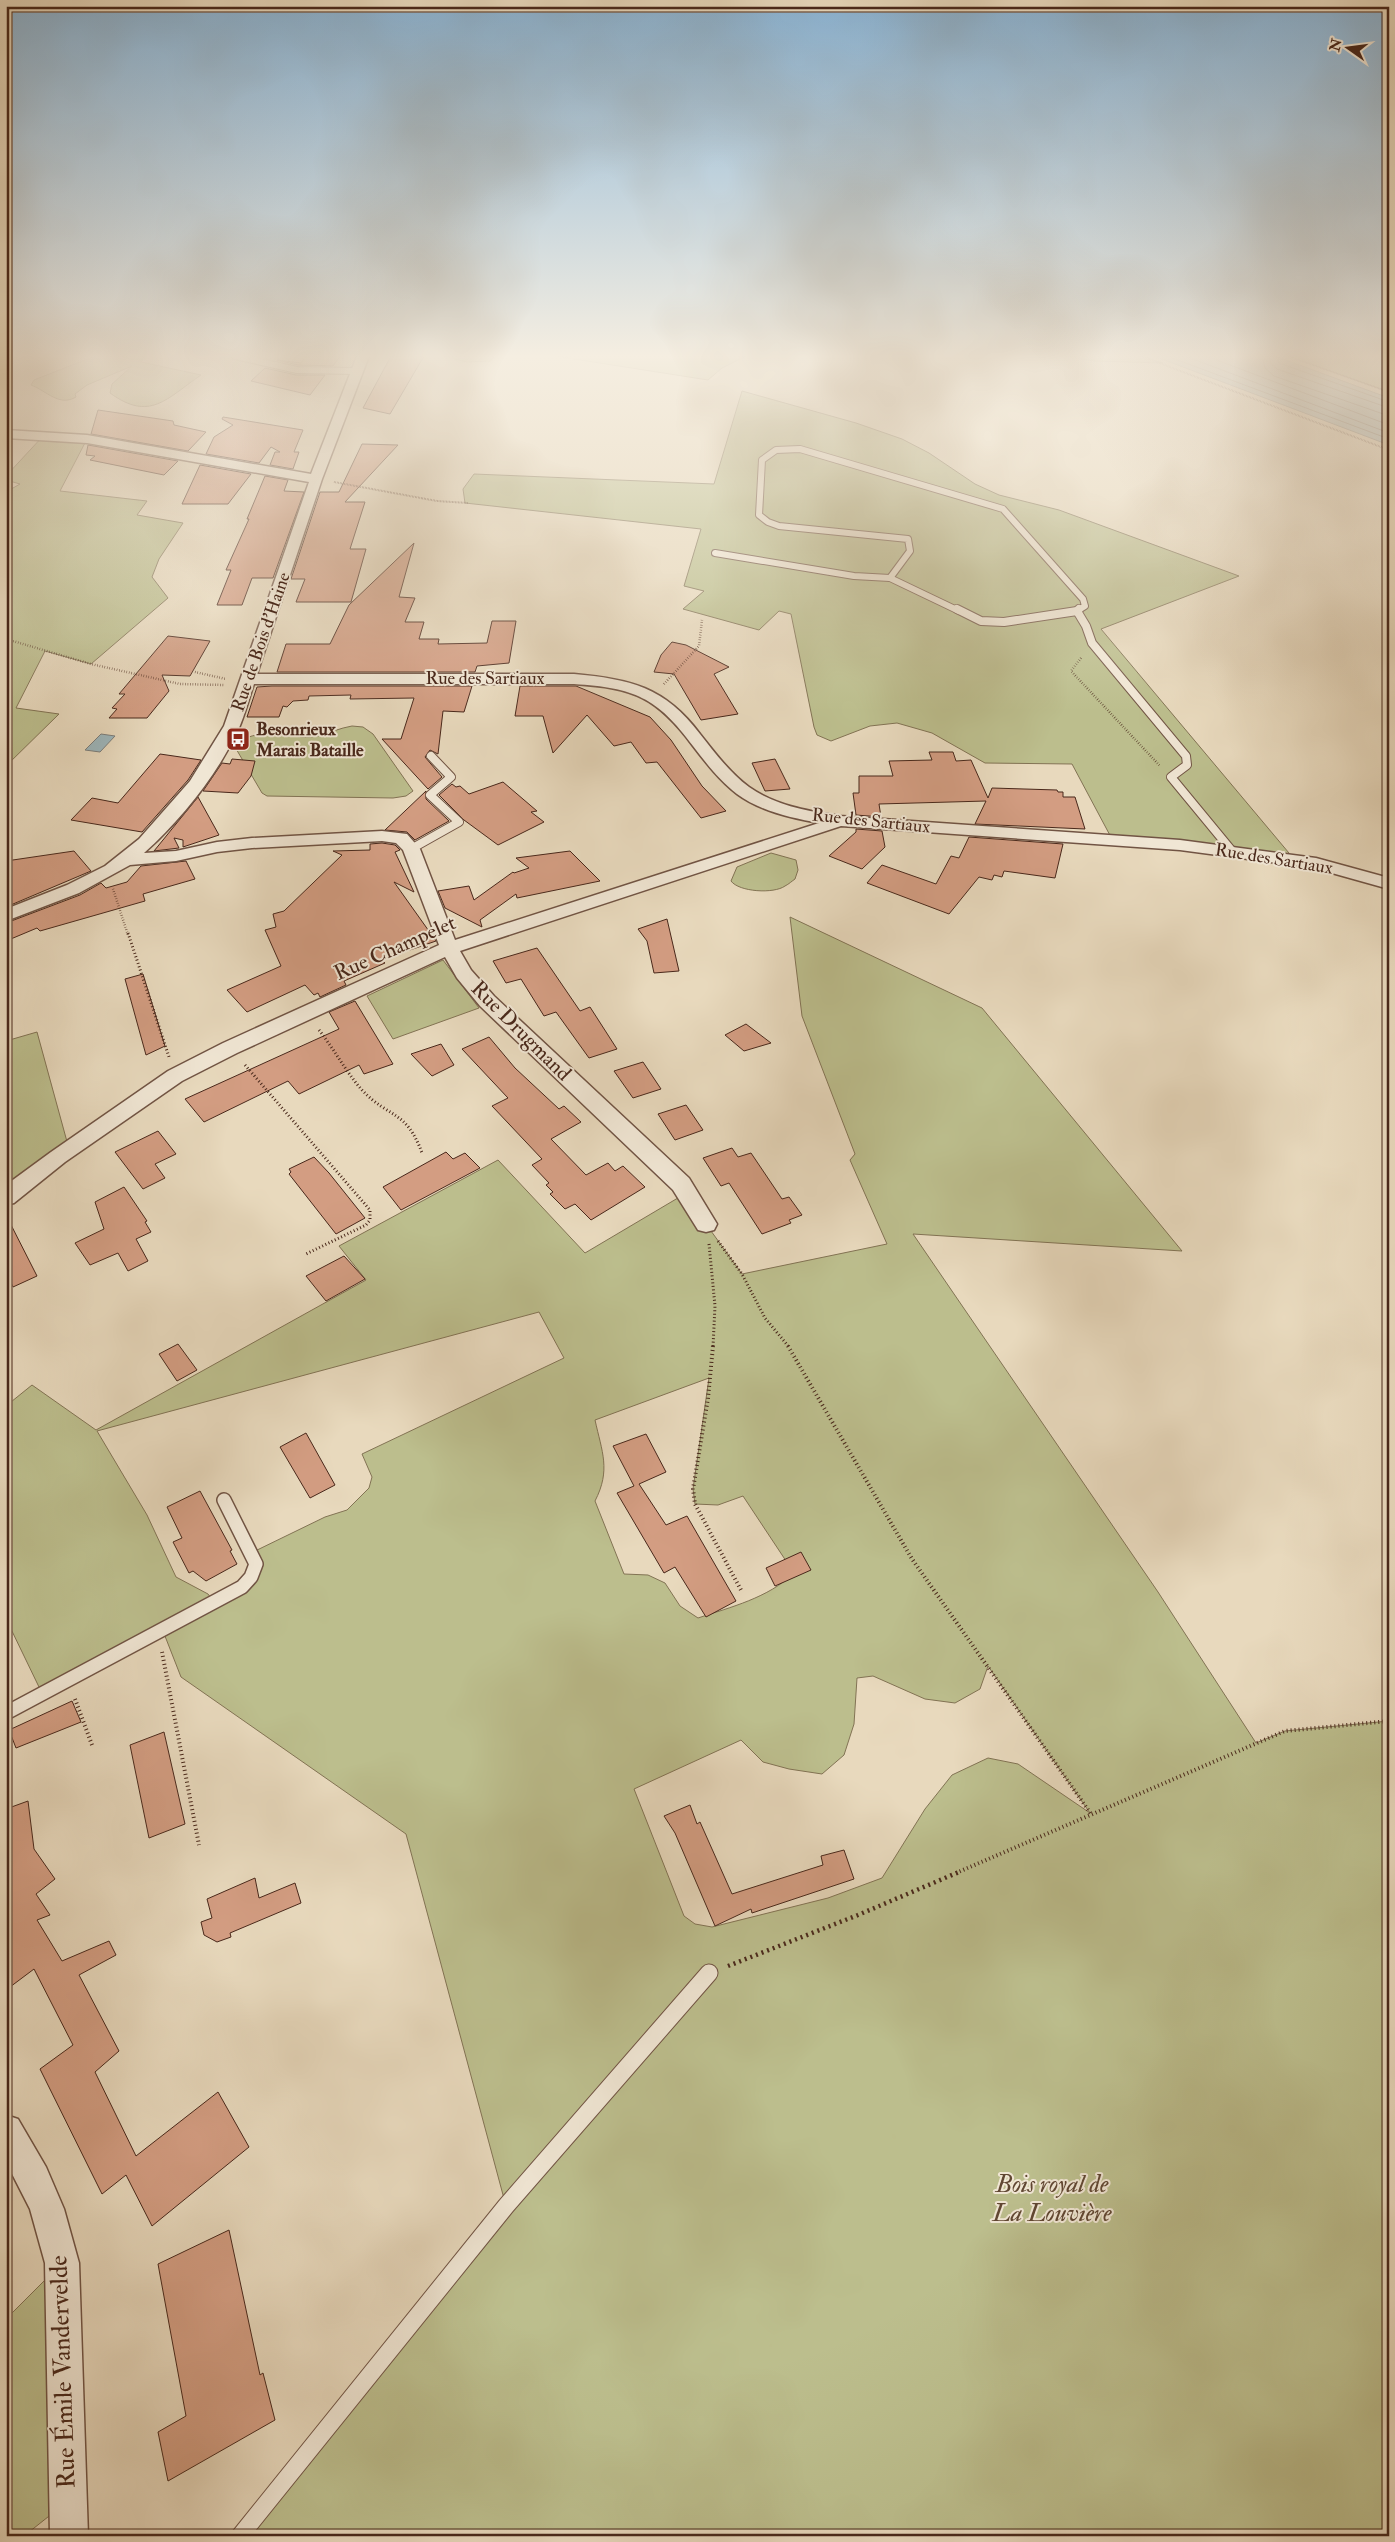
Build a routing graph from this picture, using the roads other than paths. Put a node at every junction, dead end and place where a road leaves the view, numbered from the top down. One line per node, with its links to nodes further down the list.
1 (291, 475): 5 (street)
2 (318, 475): 5 (street, Rue de Bois d'Haine)
3 (761, 475): 7 (lane)
4 (891, 475): 8 (lane)
5 (316, 479): 9 (street, Rue de Bois d'Haine)
6 (715, 553): 7 (lane)
7 (890, 578): 8 (lane)
8 (1077, 611): 13 (lane)
9 (246, 682): 11 (street, Rue des Sartiaux); 14 (street, Rue de Bois d'Haine)
10 (431, 756): 12 (lane)
11 (840, 821): 13 (street, Rue des Sartiaux); 19 (street, Rue Champelet)
12 (411, 849): 14 (street); 19 (street, Rue Drugmand)
13 (1232, 851): 15 (street, Rue des Sartiaux)
14 (126, 860): 18 (street, Rue de Bois d'Haine)
15 (1329, 866): 16 (street); 17 (street, Rue des Sartiaux)
16 (1389, 871)
17 (1389, 884)
18 (6, 915)
19 (449, 948): 20 (street, Rue Champelet); 21 (street, Rue Drugmand)
20 (6, 1197)
21 (706, 1224)
22 (224, 1500): 23 (lane)
23 (6, 1713)
24 (709, 1973): 27 (lane)
25 (6, 2131): 26 (street, Rue Émile Vandervelde)
26 (68, 2536)
27 (240, 2536)

